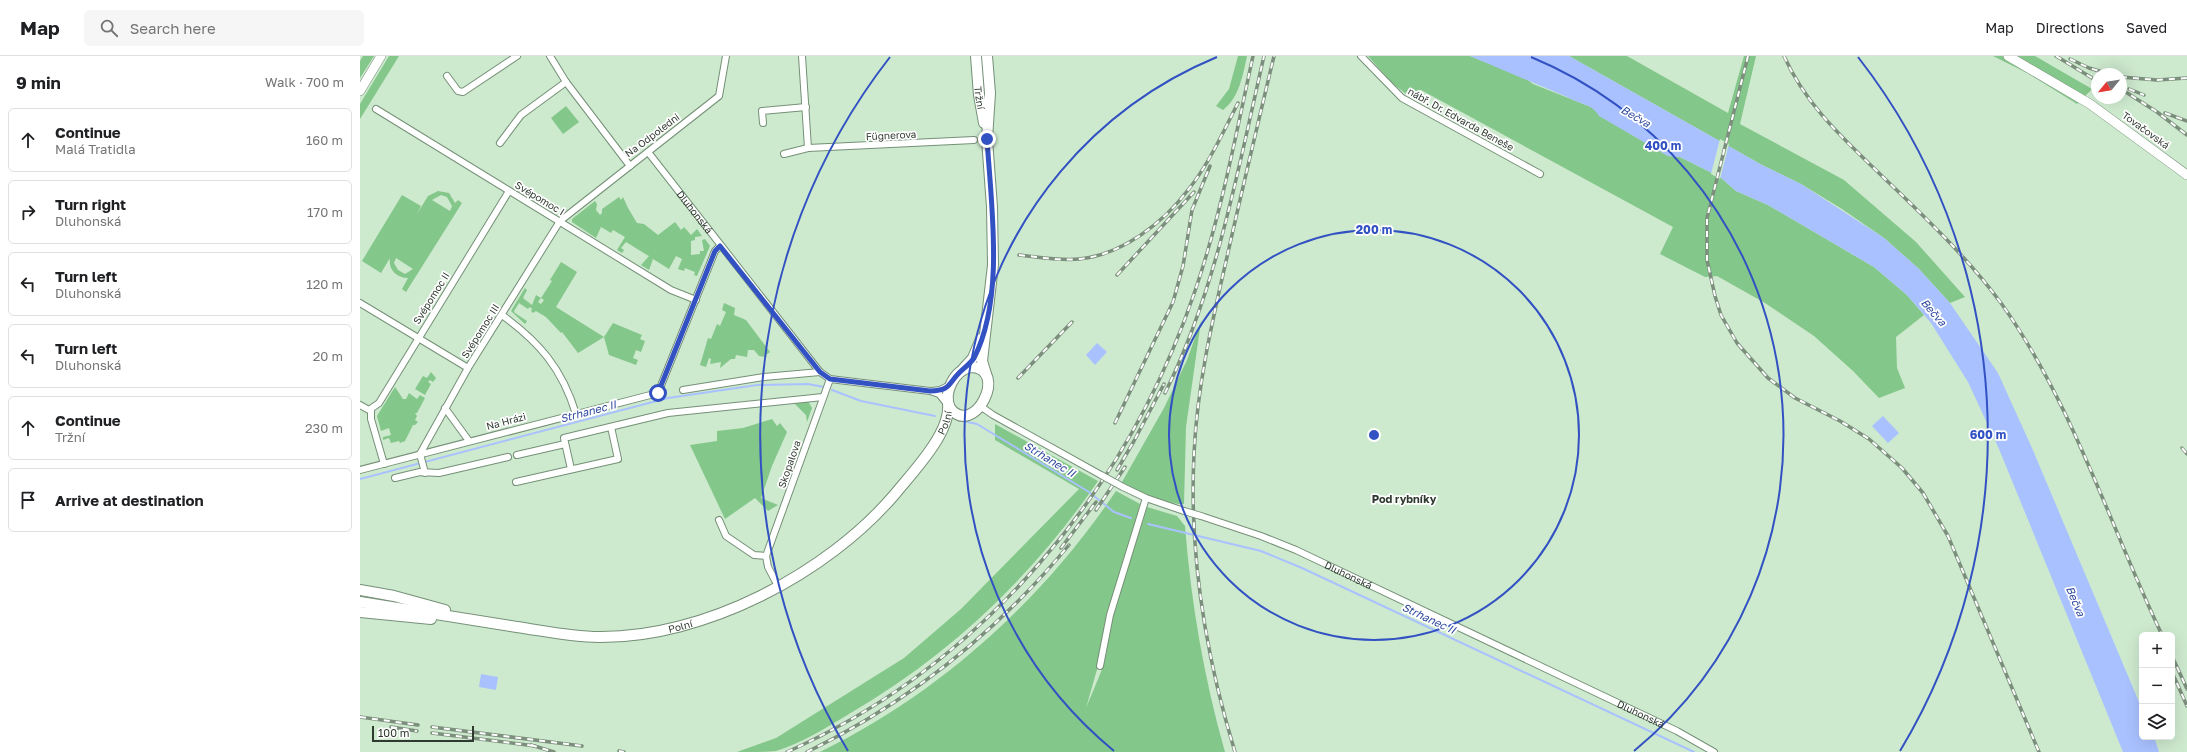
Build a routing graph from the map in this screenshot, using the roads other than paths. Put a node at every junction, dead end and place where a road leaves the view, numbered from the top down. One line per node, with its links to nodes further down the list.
1 (381, 56): 12 (main road)
2 (518, 56): 10 (street)
3 (550, 56): 11 (street, Na Odpoledni)
4 (726, 56): 20 (street, Na Odpoledni)
5 (802, 56): 13 (street)
6 (976, 56): 16 (main road, Tržní)
7 (987, 56): 16 (main road, Tržní)
8 (1361, 56): 23 (street, nábř. Dr. Edvarda Beneše)
9 (2008, 56): 24 (main road, Tovačovská)
10 (447, 76)
11 (566, 82): 18 (street); 22 (street, Na Odpoledni)
12 (360, 91)
13 (806, 107): 15 (street); 19 (street)
14 (376, 109): 25 (street, Svépomoc I)
15 (763, 123)
16 (987, 139): 31 (main road, Tržní)
17 (974, 140): 19 (street, Fügnerova)
18 (500, 143)
19 (808, 148): 21 (street, Fügnerova)
20 (648, 152): 22 (street, Na Odpoledni); 27 (street, Dluhonská)
21 (784, 154)
22 (630, 166): 26 (street)
23 (1540, 174)
24 (2187, 175)
25 (509, 191): 26 (street, Svépomoc I); 32 (street, Svépomoc II)
26 (560, 221): 28 (street, Svépomoc I); 30 (street, Svépomoc III)
27 (720, 246): 28 (street); 35 (street, Dluhonská)
28 (696, 300): 46 (street, Na Hrázi)
29 (360, 303): 32 (street)
30 (502, 315): 33 (street, Svépomoc III); 46 (street)
31 (987, 318): 34 (main road, Tržní); 36 (main road, Tržní)
32 (419, 337): 33 (street); 44 (street, Svépomoc II)
33 (468, 368): 45 (street, Svépomoc III)
34 (963, 369): 36 (main road); 38 (main road)
35 (820, 372): 37 (street, Dluhonská); 39 (street)
36 (986, 374): 43 (main road)
37 (830, 379): 40 (street, Dluhonská); 41 (street, Skopalova)
38 (950, 385): 40 (street, Dluhonská); 42 (main road)
39 (683, 390)
40 (930, 391): 42 (street, Dluhonská)
41 (823, 397): 48 (street); 63 (street, Skopalova)
42 (948, 404): 47 (main road, Dluhonská); 49 (main road, Polní)
43 (980, 406): 47 (main road); 61 (street, Dluhonská, bridge)
44 (364, 408): 55 (street)
45 (445, 408): 50 (street); 53 (street, Svépomoc III)
46 (576, 414): 50 (street, Na Hrázi)
47 (964, 416): 49 (main road, Polní)
48 (611, 427): 51 (street); 56 (street)
49 (936, 440): 64 (main road, Polní)
50 (469, 441): 53 (street, Na Hrázi)
51 (565, 444): 52 (street); 56 (street)
52 (517, 456)
53 (420, 457): 55 (street, Na Hrázi); 58 (street)
54 (508, 457): 58 (street)
55 (384, 464): 57 (street, Na Hrázi)
56 (572, 469): 60 (street)
57 (360, 470)
58 (424, 470): 59 (street)
59 (395, 478)
60 (516, 482)
61 (1146, 498): 69 (street); 70 (street, Dluhonská, bridge)
62 (719, 520): 63 (street)
63 (766, 556): 64 (street)
64 (778, 586): 68 (main road, Polní)
65 (360, 590): 68 (main road)
66 (360, 602): 68 (main road, Polní)
67 (360, 612): 68 (main road)
68 (487, 622)
69 (1100, 666)
70 (1714, 752)

